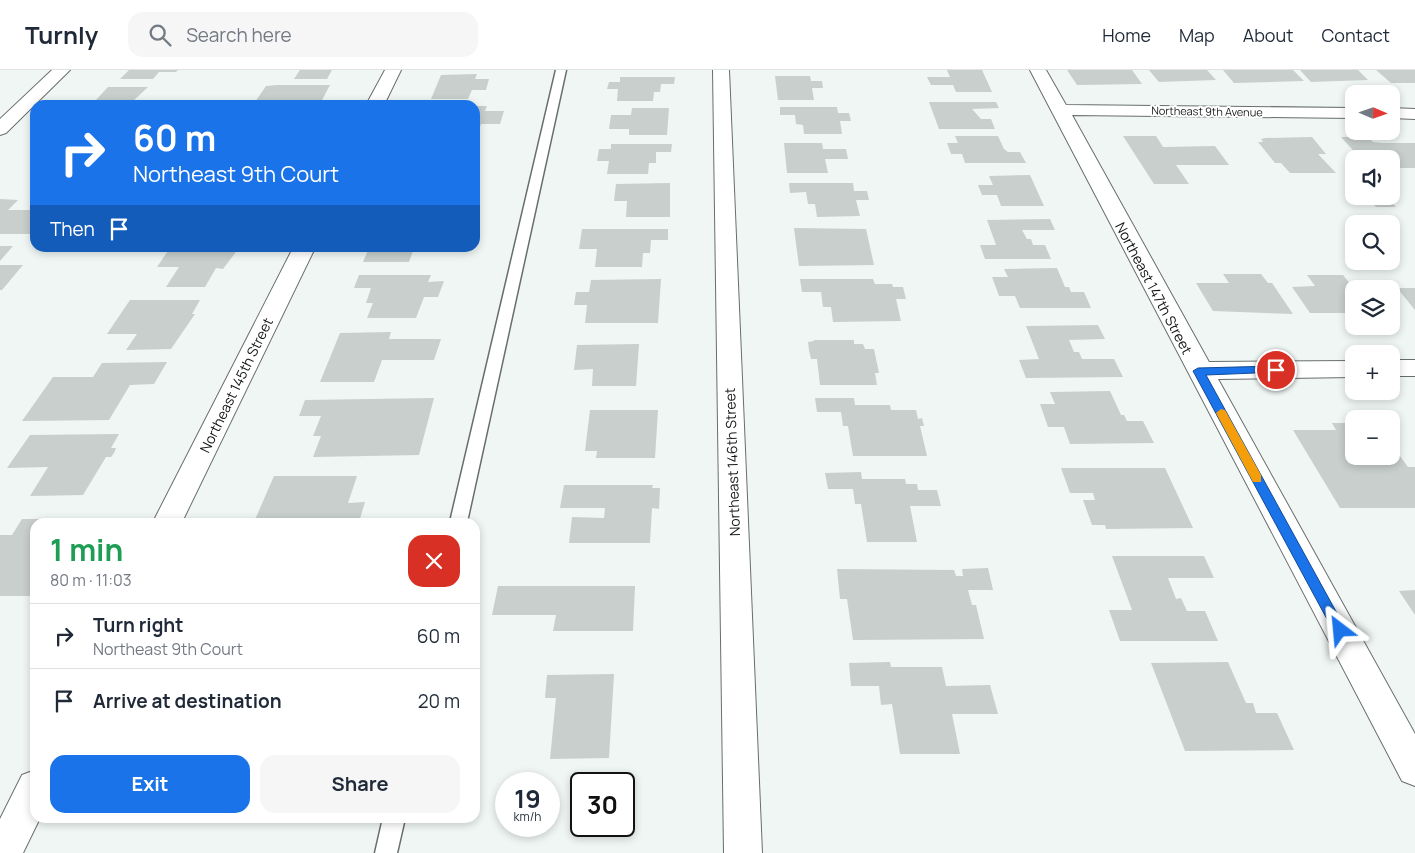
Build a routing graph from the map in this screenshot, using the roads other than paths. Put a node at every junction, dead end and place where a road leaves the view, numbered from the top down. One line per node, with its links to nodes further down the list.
1 (62, 70): 6 (street)
2 (393, 70): 8 (street)
3 (561, 70): 20 (lane)
4 (721, 70): 26 (street, Northeast 146th Street)
5 (1038, 70): 9 (street, Northeast 147th Street)
6 (30, 100)
7 (30, 100): 13 (street)
8 (378, 100)
9 (1060, 110): 10 (street, Northeast 9th Avenue); 18 (street, Northeast 147th Street)
10 (1345, 113)
11 (1400, 113): 12 (street)
12 (1415, 114)
13 (0, 129)
14 (302, 252): 19 (street, Northeast 145th Street)
15 (1400, 368): 16 (street)
16 (1415, 368)
17 (1345, 369): 18 (street)
18 (1198, 371): 21 (street, Northeast 147th Street)
19 (169, 518)
20 (459, 518)
21 (1415, 769)
22 (30, 798): 24 (street)
23 (393, 823): 25 (lane)
24 (3, 853)
25 (386, 853)
26 (742, 853)

